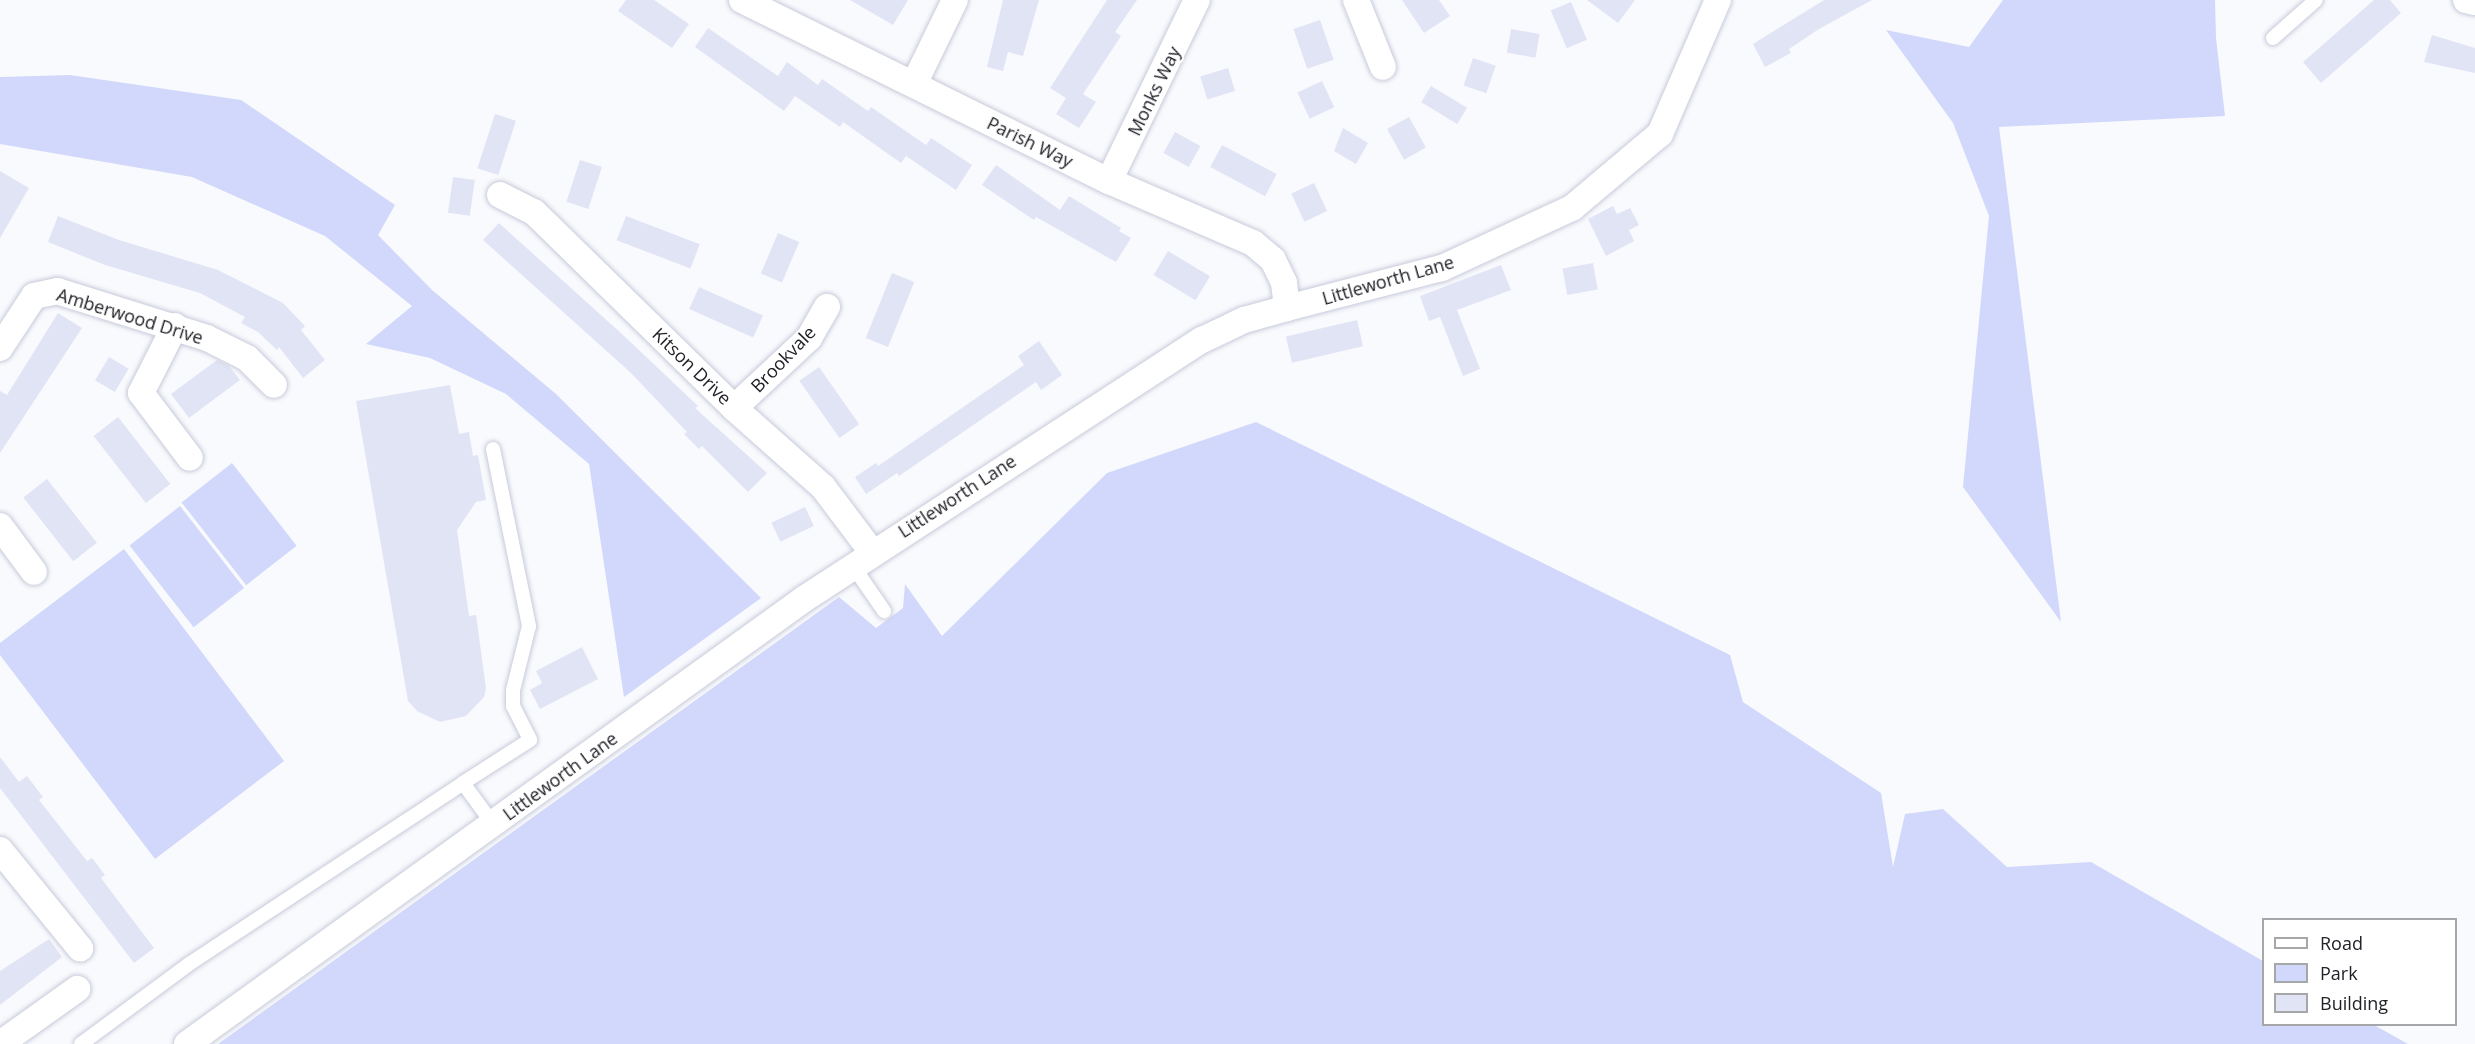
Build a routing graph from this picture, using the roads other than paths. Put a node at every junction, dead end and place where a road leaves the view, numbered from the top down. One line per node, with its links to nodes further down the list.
1 (742, 0): 11 (street, Parish Way)
2 (955, 0): 11 (street)
3 (1197, 0): 12 (street, Monks Way)
4 (1356, 0): 10 (street)
5 (1718, 0): 15 (street, Littleworth Lane)
6 (2316, 0): 9 (lane)
7 (2466, 0): 8 (street)
8 (2475, 2)
9 (2273, 38)
10 (1383, 67)
11 (914, 84): 12 (street, Parish Way)
12 (1109, 181): 15 (street, Parish Way)
13 (500, 195): 19 (street, Kitson Drive)
14 (827, 307): 19 (street, Brookvale)
15 (1287, 308): 23 (street, Littleworth Lane)
16 (175, 326): 17 (street, Amberwood Drive); 18 (street, Amberwood Drive); 21 (street)
17 (0, 348)
18 (274, 385)
19 (734, 408): 23 (street, Kitson Drive)
20 (493, 449): 26 (lane)
21 (190, 458)
22 (2, 535): 24 (street)
23 (862, 559): 25 (lane); 27 (street, Littleworth Lane)
24 (34, 572)
25 (884, 611)
26 (463, 783): 27 (lane); 32 (lane)
27 (493, 824): 33 (street, Littleworth Lane)
28 (0, 850): 29 (street)
29 (80, 948)
30 (77, 989): 31 (street)
31 (0, 1044)
32 (81, 1044)
33 (187, 1044)

